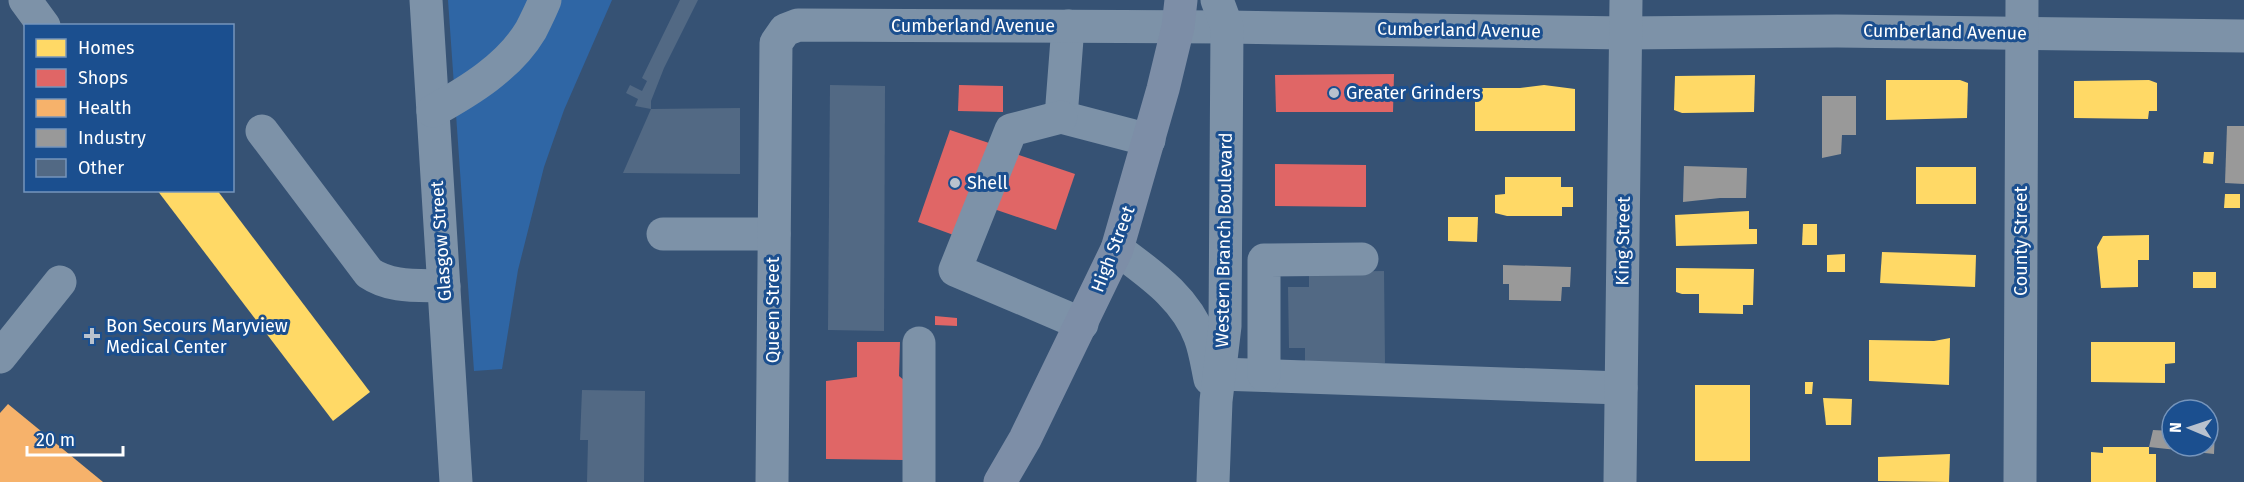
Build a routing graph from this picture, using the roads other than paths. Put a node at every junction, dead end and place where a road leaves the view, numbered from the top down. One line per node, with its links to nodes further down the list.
1 (25, 0): 9 (street)
2 (426, 0): 14 (street, Glasgow Street)
3 (545, 0): 14 (street)
4 (1626, 0): 11 (street, King Street)
5 (2022, 0): 12 (street, County Street)
6 (876, 13): 10 (street, Cumberland Avenue); 17 (street, Cumberland Avenue)
7 (1180, 13): 8 (street, Cumberland Avenue); 10 (street, Cumberland Avenue); 18 (main road, High Street)
8 (1222, 13): 11 (street, Cumberland Avenue); 23 (street, Western Branch Boulevard)
9 (43, 24)
10 (1068, 26): 15 (street)
11 (1625, 33): 12 (street, Cumberland Avenue); 32 (street, King Street)
12 (2022, 33): 13 (street, Cumberland Avenue); 39 (street, County Street)
13 (2244, 36)
14 (433, 111): 26 (street, Glasgow Street)
15 (1060, 117): 18 (street); 27 (street)
16 (262, 131): 26 (street)
17 (775, 137): 20 (street, Queen Street)
18 (1149, 140): 21 (main road, High Street)
19 (663, 234): 20 (street)
20 (774, 234): 34 (street, Queen Street)
21 (1117, 249): 27 (main road, High Street); 31 (street)
22 (1362, 259): 24 (street)
23 (1226, 260): 24 (street); 31 (street, Western Branch Boulevard)
24 (1264, 260): 30 (street)
25 (60, 282): 29 (street)
26 (444, 286): 33 (street, Glasgow Street)
27 (1082, 324): 36 (main road, High Street)
28 (919, 343): 35 (street)
29 (0, 357)
30 (1264, 375): 31 (street); 32 (street)
31 (1217, 388): 37 (street, Western Branch Boulevard)
32 (1621, 388): 38 (street, King Street)
33 (456, 482)
34 (772, 482)
35 (919, 482)
36 (1000, 482)
37 (1213, 482)
38 (1620, 482)
39 (2020, 482)

